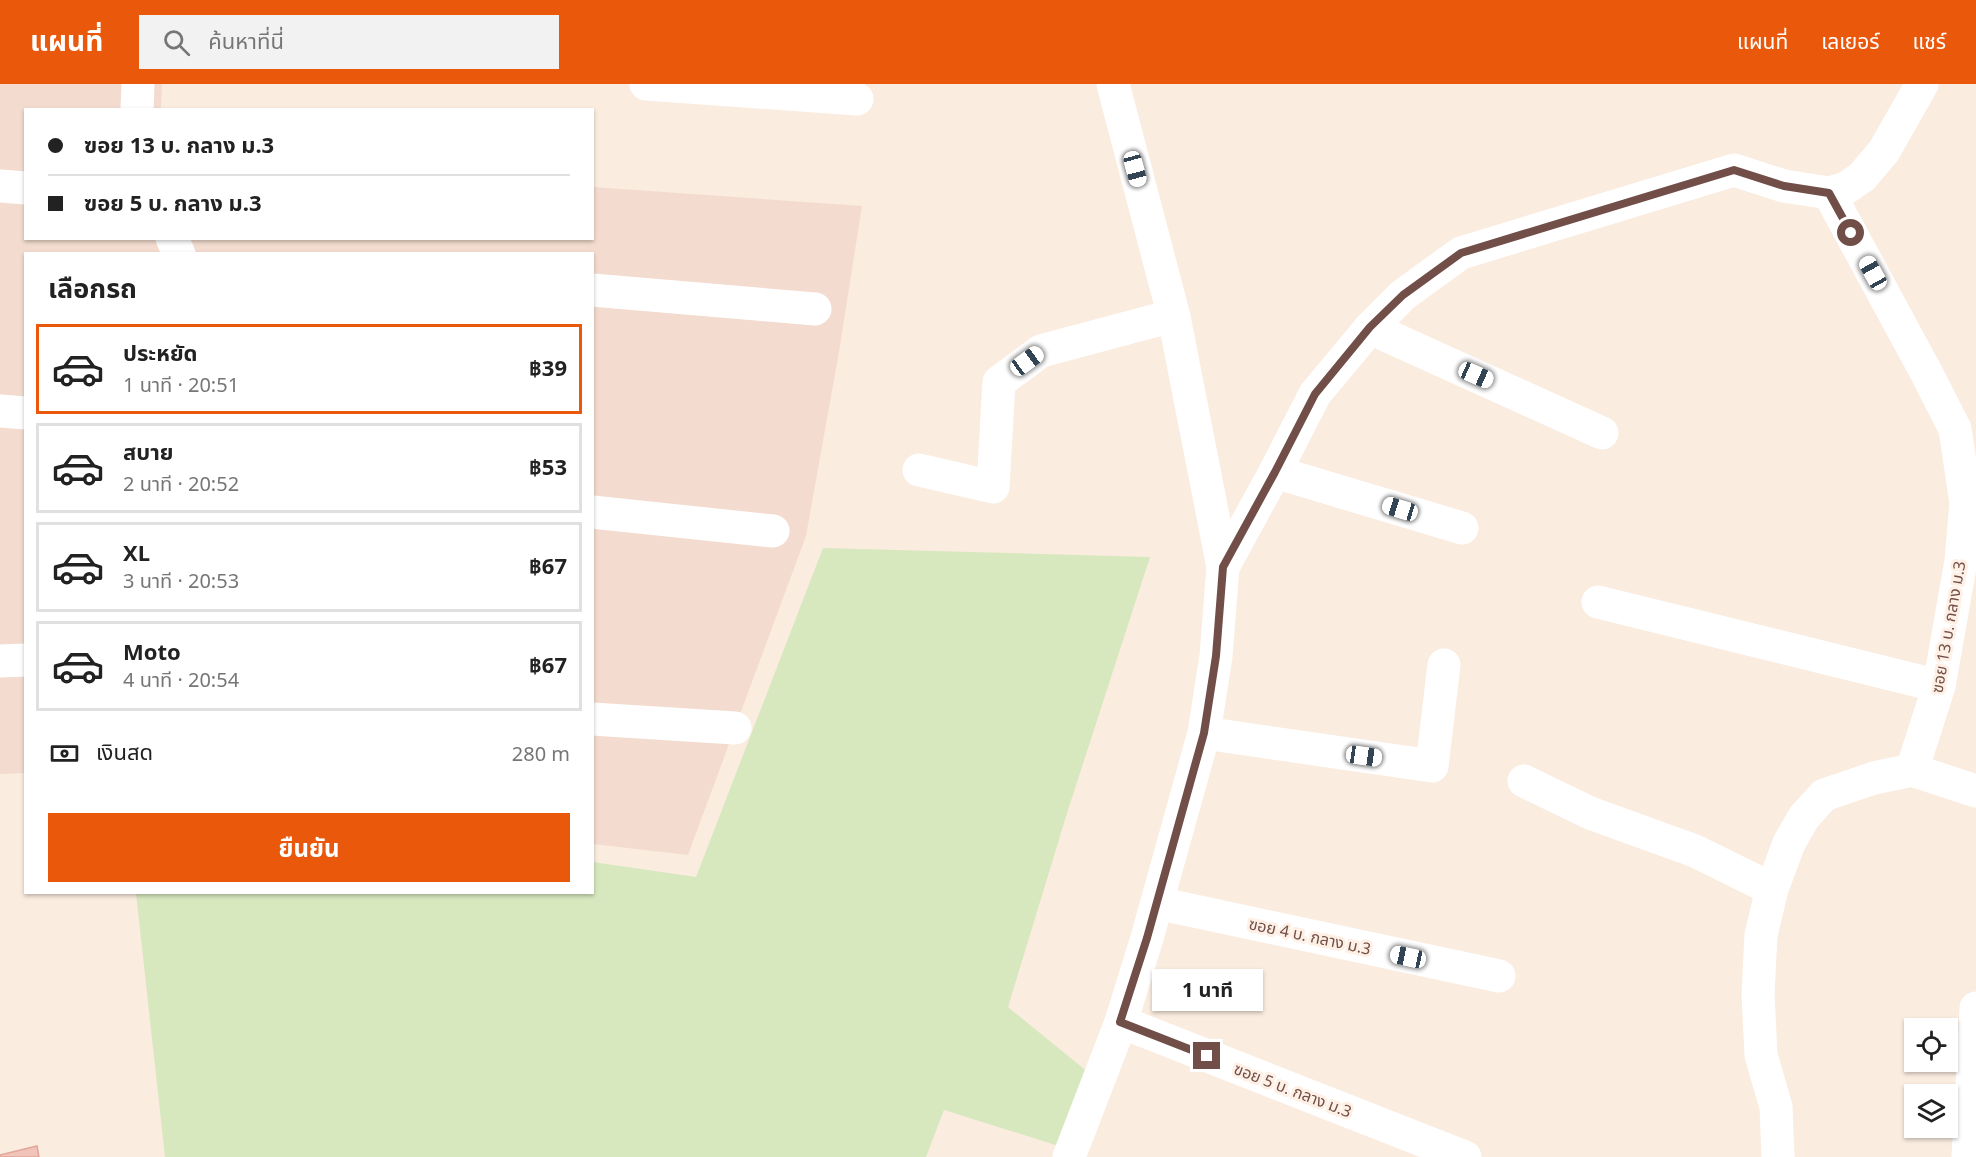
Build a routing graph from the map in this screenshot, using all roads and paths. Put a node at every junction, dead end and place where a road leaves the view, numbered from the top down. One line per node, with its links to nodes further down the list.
1 (138, 84): 6 (street)
2 (646, 84): 5 (street)
3 (1113, 84): 12 (street)
4 (1922, 84): 9 (street)
5 (857, 99)
6 (136, 108)
7 (0, 186): 8 (street)
8 (24, 188)
9 (1829, 193): 13 (street); 17 (street, ฃอย 13 บ. กลาง ม.3)
10 (594, 290): 11 (street)
11 (815, 309)
12 (1174, 317): 18 (street); 23 (street)
13 (1370, 327): 16 (street); 19 (street)
14 (0, 411): 15 (street)
15 (24, 413)
16 (1602, 433)
17 (1965, 440): 28 (street, ฃอย 13 บ. กลาง ม.3)
18 (920, 470)
19 (1275, 472): 21 (street); 23 (street)
20 (594, 512): 22 (street)
21 (1462, 528)
22 (773, 531)
23 (1223, 567): 31 (street)
24 (1598, 602): 28 (street)
25 (24, 660): 26 (street)
26 (0, 661)
27 (1444, 665): 31 (street)
28 (1939, 686): 32 (street, ฃอย 13 บ. กลาง ม.3)
29 (594, 719): 30 (street)
30 (735, 728)
31 (1204, 733): 36 (street)
32 (1912, 770): 34 (street); 35 (street)
33 (1524, 781): 35 (street)
34 (1976, 791)
35 (1772, 889): 43 (street)
36 (1157, 903): 37 (street, ฃอย 4 บ. กลาง ม.3); 39 (street)
37 (1499, 976)
38 (1976, 1008): 40 (street)
39 (1120, 1022): 41 (street); 42 (street, ฃอย 5 บ. กลาง ม.3)
40 (1974, 1072): 44 (street)
41 (1069, 1157)
42 (1465, 1157)
43 (1778, 1157)
44 (1968, 1157)

